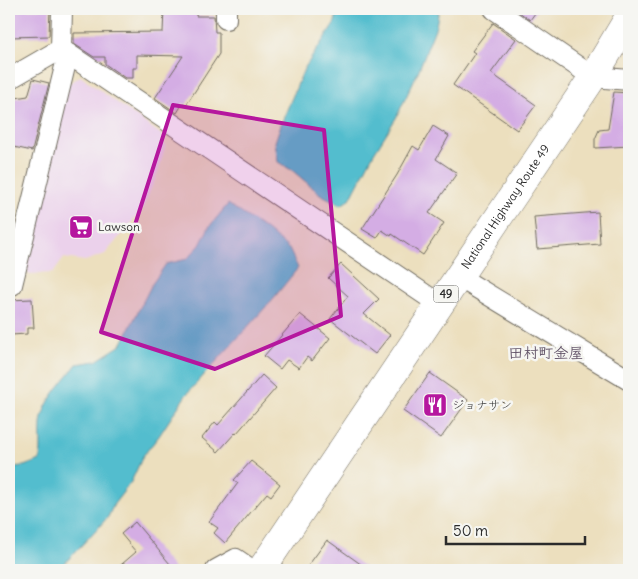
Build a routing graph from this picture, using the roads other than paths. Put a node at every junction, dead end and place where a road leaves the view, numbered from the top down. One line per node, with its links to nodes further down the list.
1 (62, 9): 4 (street)
2 (494, 9): 6 (street)
3 (629, 17): 6 (highway, National Highway Route 49 / 49)
4 (64, 52): 5 (street); 9 (street); 10 (street)
5 (12, 75)
6 (593, 76): 7 (street); 8 (highway, National Highway Route 49 / 49)
7 (629, 80)
8 (459, 277): 10 (highway, National Highway Route 49 / 49); 11 (street)
9 (9, 286)
10 (439, 304): 14 (highway, National Highway Route 49 / 49)
11 (629, 380)
12 (216, 570): 13 (street)
13 (252, 570)
14 (260, 570)

